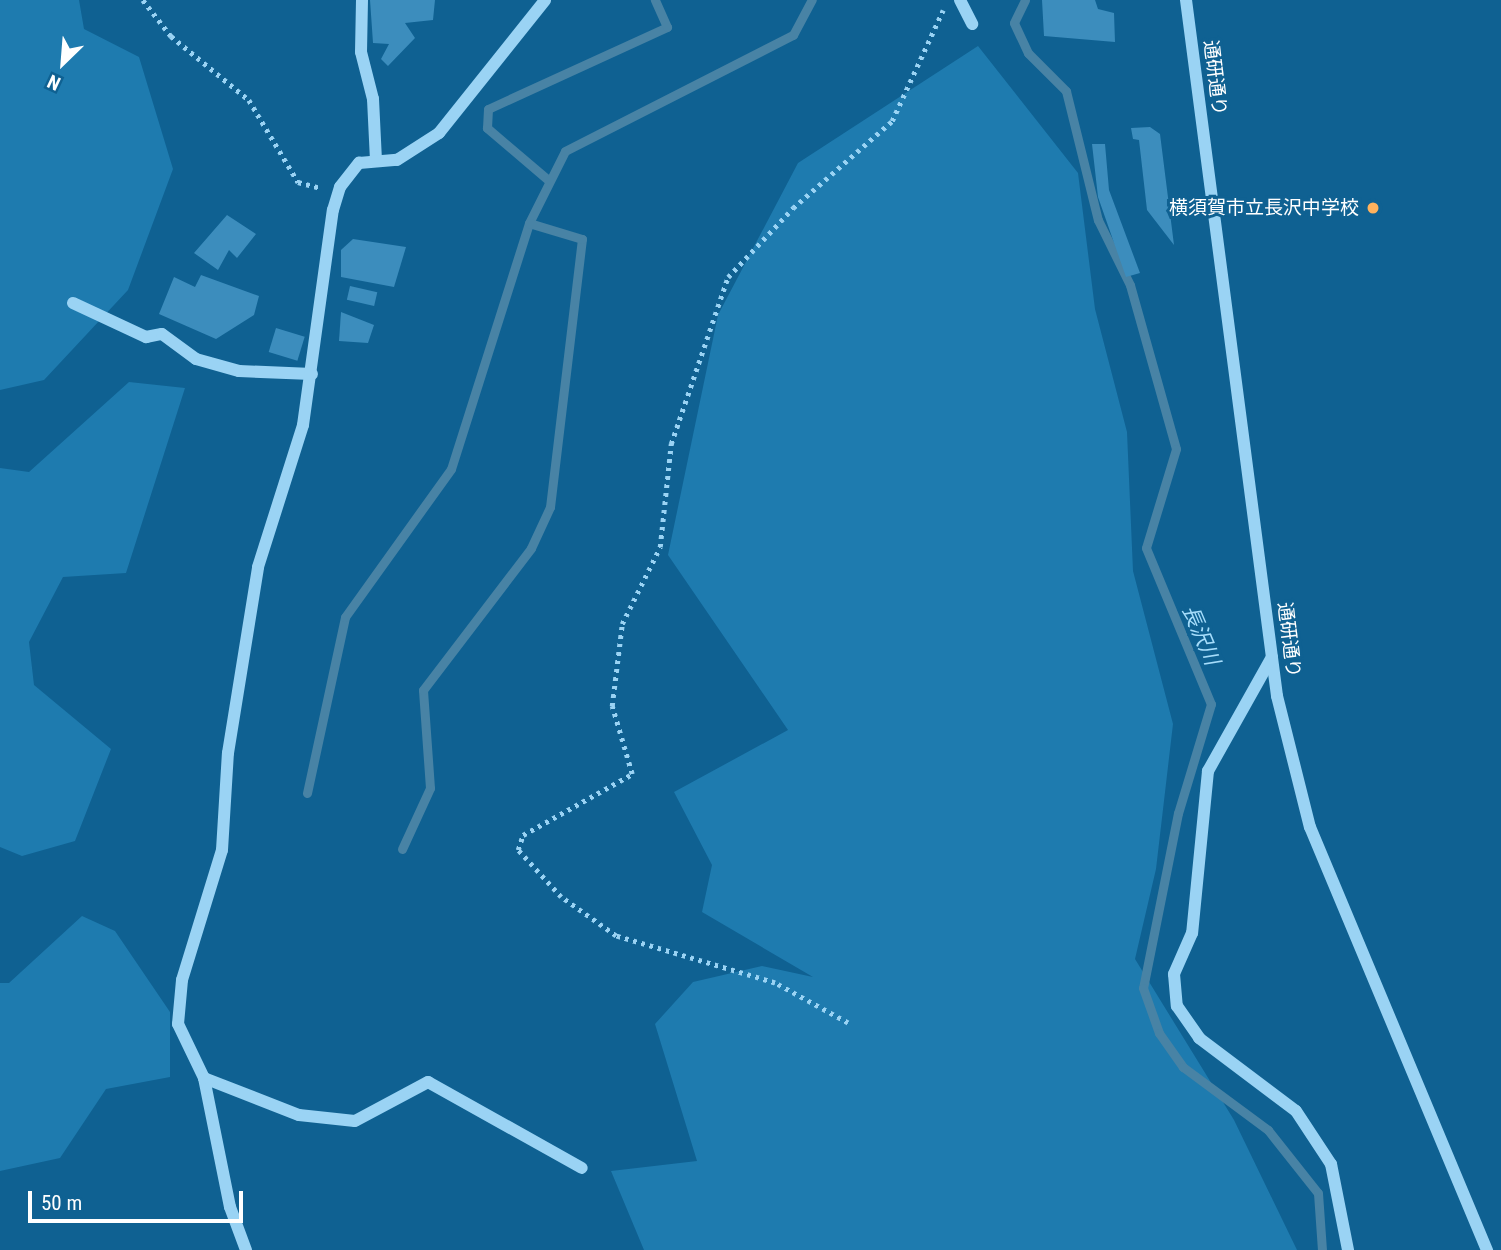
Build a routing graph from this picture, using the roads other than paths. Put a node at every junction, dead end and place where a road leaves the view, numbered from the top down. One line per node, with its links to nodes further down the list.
1 (362, 0): 6 (street)
2 (545, 0): 6 (street)
3 (960, 0): 5 (street)
4 (1186, 0): 9 (street, 通研通り)
5 (972, 24)
6 (376, 160): 8 (street)
7 (73, 303): 8 (street)
8 (312, 374): 10 (street)
9 (1272, 657): 13 (street); 14 (street, 通研通り)
10 (204, 1078): 11 (street); 12 (street)
11 (582, 1168)
12 (246, 1250)
13 (1348, 1250)
14 (1487, 1250)

